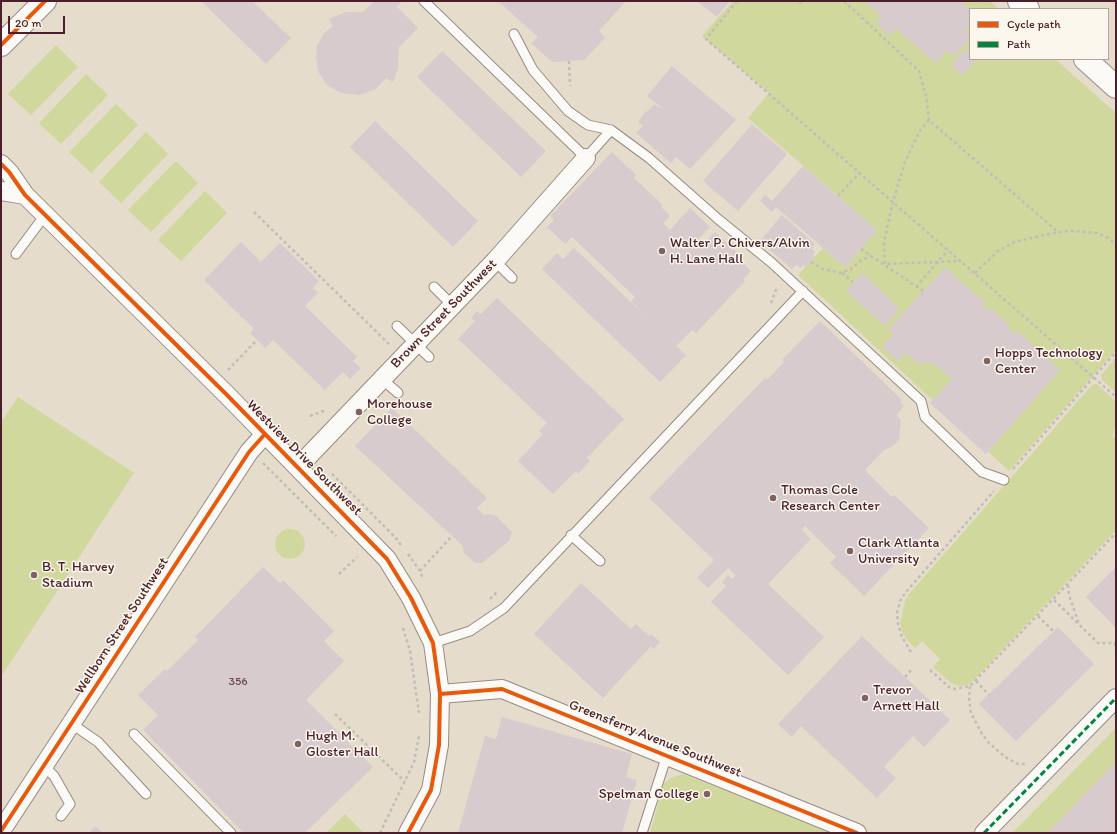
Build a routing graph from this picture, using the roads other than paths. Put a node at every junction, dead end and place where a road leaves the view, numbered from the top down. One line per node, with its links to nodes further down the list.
1 (45, 1): 6 (main road)
2 (424, 1): 10 (lane)
3 (1019, 1): 4 (main road)
4 (1027, 8)
5 (514, 34): 9 (lane)
6 (1, 44)
7 (1086, 60): 8 (main road)
8 (1114, 81)
9 (612, 130): 10 (lane); 19 (lane)
10 (586, 158): 16 (street, Brown Street Southwest)
11 (1, 164): 13 (street, Westview Drive Southwest)
12 (1, 191): 13 (street)
13 (25, 195): 14 (street, Westview Drive Southwest)
14 (45, 215): 15 (lane); 26 (street, Westview Drive Southwest)
15 (16, 254)
16 (494, 261): 17 (lane); 20 (street, Brown Street Southwest)
17 (512, 278)
18 (434, 287): 20 (lane)
19 (803, 291): 28 (lane); 29 (lane)
20 (452, 305): 22 (street, Brown Street Southwest)
21 (397, 326): 22 (lane)
22 (415, 344): 23 (lane); 24 (street, Brown Street Southwest)
23 (429, 357)
24 (382, 378): 25 (lane); 27 (street, Brown Street Southwest)
25 (398, 393)
26 (265, 434): 27 (street, Westview Drive Southwest); 34 (street, Wellborn Street Southwest)
27 (298, 467): 31 (street, Westview Drive Southwest)
28 (1004, 480)
29 (571, 535): 30 (lane); 31 (lane)
30 (600, 561)
31 (432, 643): 32 (street, Westview Drive Southwest)
32 (440, 694): 36 (street, Greensferry Avenue Southwest); 42 (street, Westview Drive Southwest)
33 (1116, 698): 45 (street)
34 (72, 724): 37 (street, Wellborn Street Southwest); 38 (lane)
35 (134, 734): 41 (lane)
36 (667, 755): 43 (lane); 44 (street, Greensferry Avenue Southwest)
37 (44, 766): 39 (lane); 40 (street, Wellborn Street Southwest)
38 (146, 794)
39 (61, 816)
40 (1, 831)
41 (231, 833)
42 (408, 833)
43 (642, 833)
44 (857, 833)
45 (984, 833)

